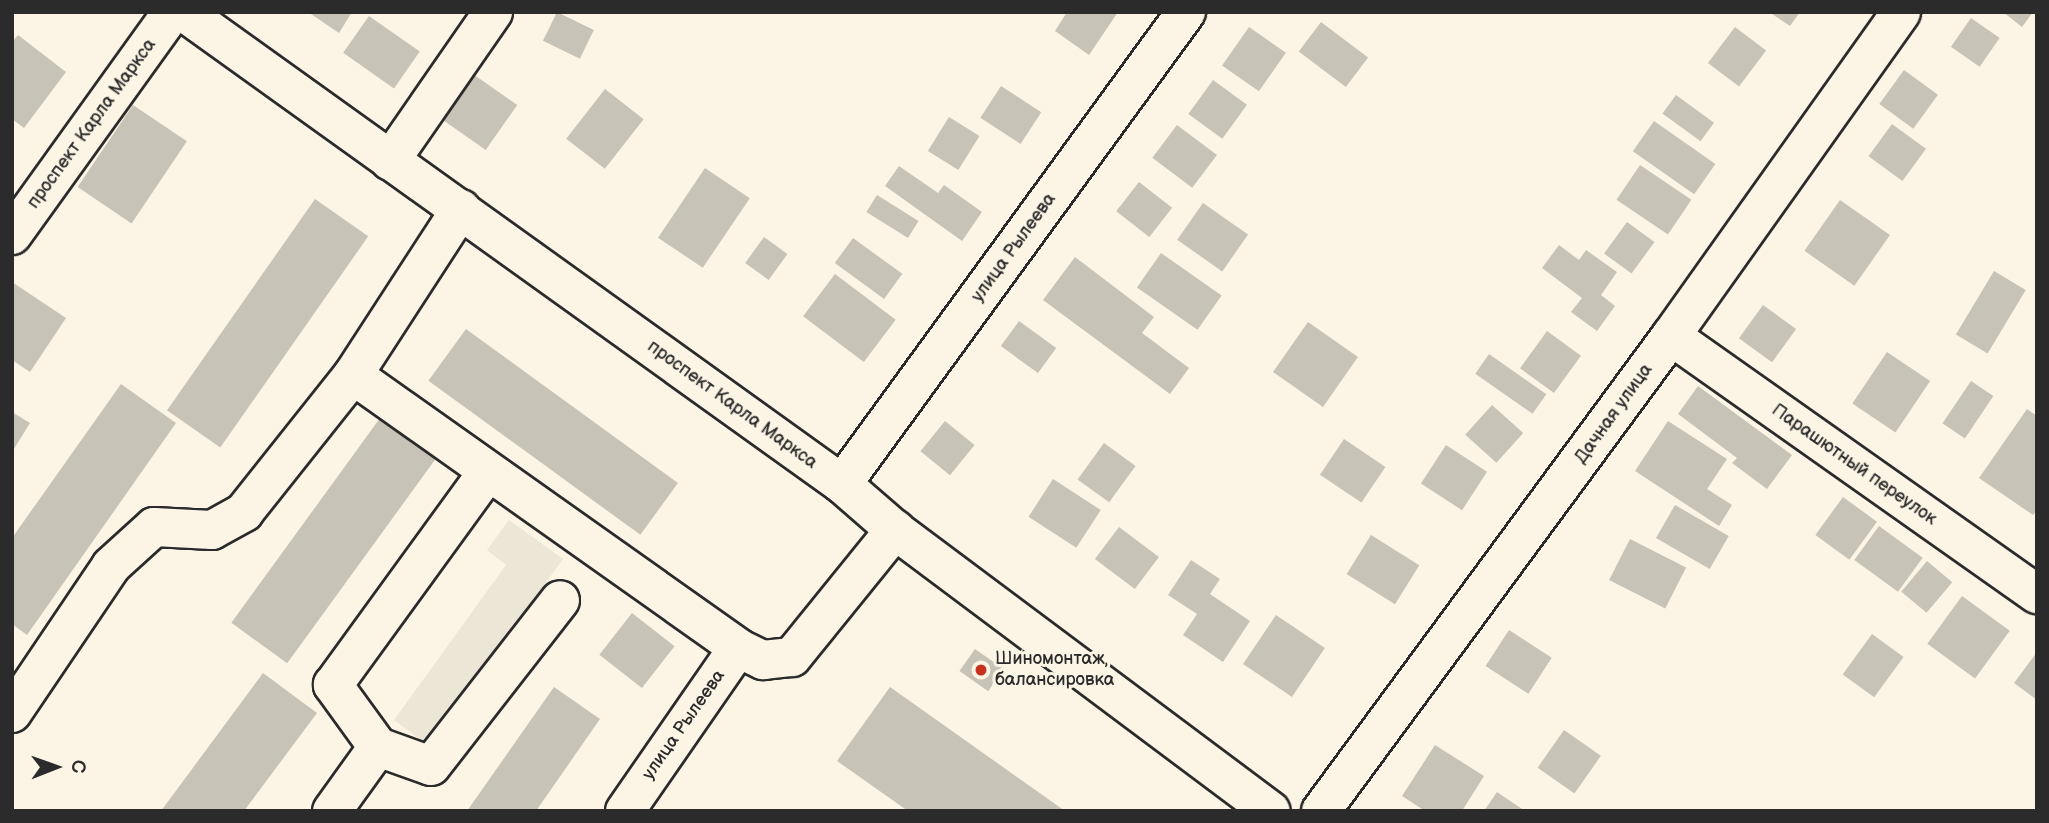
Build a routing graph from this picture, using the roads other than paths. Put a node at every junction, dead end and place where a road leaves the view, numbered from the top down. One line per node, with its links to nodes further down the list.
1 (172, 12): 8 (street, проспект Карла Маркса)
2 (184, 12): 6 (street, проспект Карла Маркса)
3 (493, 12): 6 (street)
4 (1186, 12): 12 (street, улица Рылеева)
5 (1901, 12): 9 (street, Дачная улица)
6 (390, 161): 7 (street, проспект Карла Маркса)
7 (461, 209): 10 (street); 12 (street, проспект Карла Маркса)
8 (12, 235)
9 (1671, 336): 14 (street, Парашютный переулок); 22 (street, Дачная улица)
10 (352, 375): 11 (street); 17 (street)
11 (487, 473): 16 (street); 18 (street)
12 (842, 484): 13 (street, проспект Карла Маркса)
13 (895, 530): 16 (street); 21 (street, проспект Карла Маркса)
14 (2037, 594)
15 (560, 600): 18 (street)
16 (738, 648): 20 (street, улица Рылеева)
17 (12, 713)
18 (378, 747): 19 (street)
19 (332, 811)
20 (625, 811)
21 (1271, 811)
22 (1321, 811)

